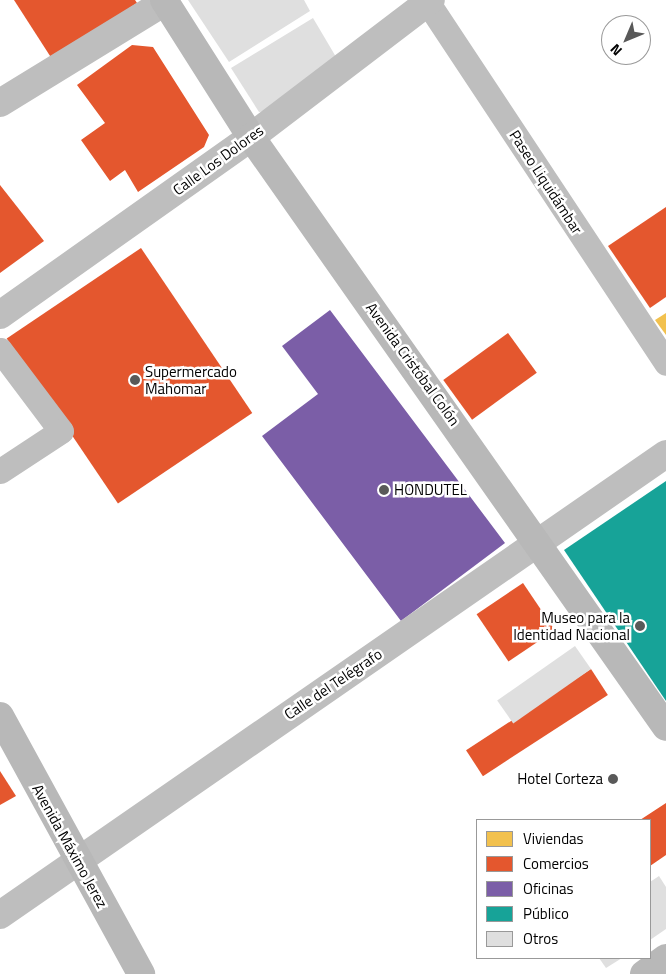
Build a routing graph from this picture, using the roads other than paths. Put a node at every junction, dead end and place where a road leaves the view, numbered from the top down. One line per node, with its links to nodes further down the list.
1 (164, 1): 3 (street); 4 (main road, Avenida Cristóbal Colón)
2 (428, 1): 4 (street, Calle Los Dolores); 7 (street, Paseo Liquidámbar)
3 (0, 103)
4 (251, 137): 5 (street, Calle Los Dolores); 10 (main road, Avenida Cristóbal Colón)
5 (0, 315)
6 (0, 350): 9 (street)
7 (666, 364)
8 (666, 454): 10 (street, Calle del Telégrafo)
9 (0, 471)
10 (542, 544): 12 (main road, Avenida Cristóbal Colón); 13 (street, Calle del Telégrafo)
11 (0, 716): 13 (main road, Avenida Máximo Jerez)
12 (666, 727)
13 (77, 860): 14 (street, Calle del Telégrafo); 16 (main road, Avenida Máximo Jerez)
14 (0, 915)
15 (666, 958): 17 (main road)
16 (141, 974)
17 (644, 974)

